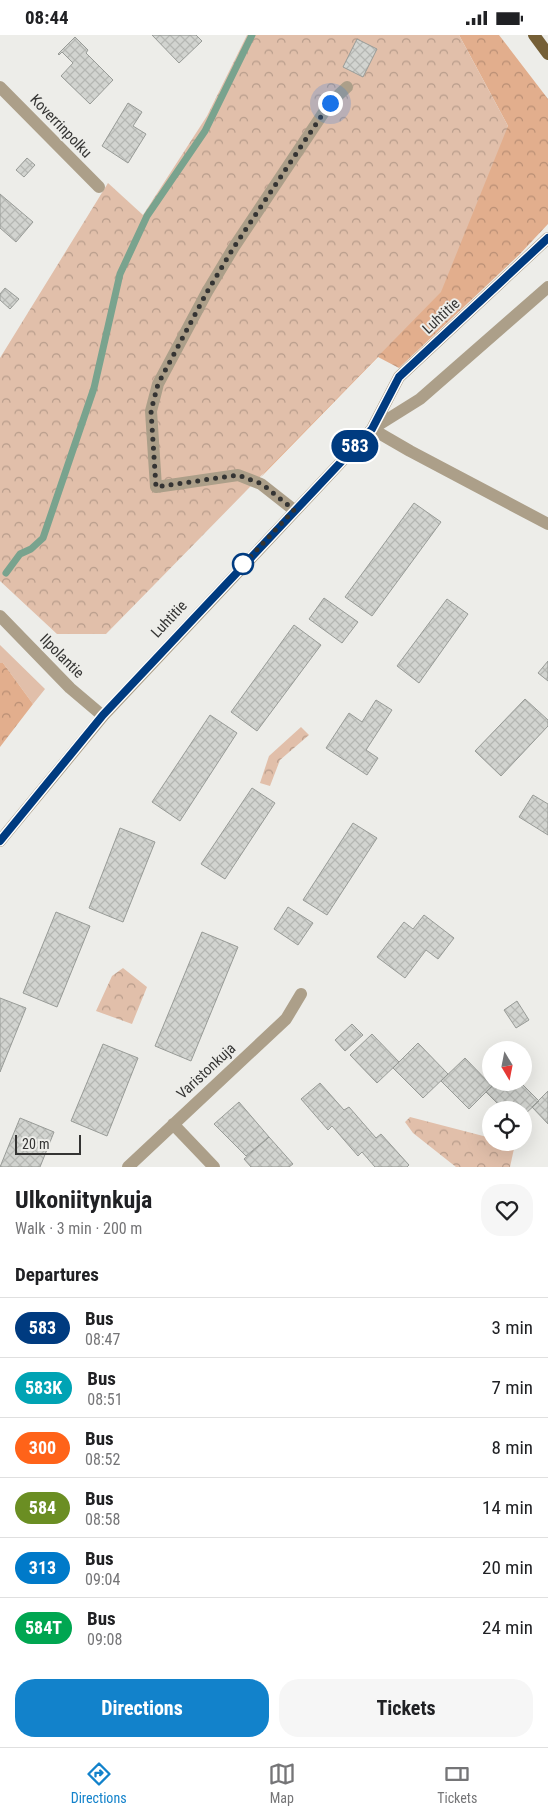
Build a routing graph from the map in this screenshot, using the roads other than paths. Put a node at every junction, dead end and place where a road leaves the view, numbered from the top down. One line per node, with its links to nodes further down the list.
1 (534, 35): 2 (main road)
2 (548, 54)
3 (0, 87): 5 (street, Koverrinpolku)
4 (347, 87): 9 (street)
5 (99, 187)
6 (548, 238): 8 (street, Luhtitie)
7 (548, 287): 8 (street, Luhtitie)
8 (372, 429): 9 (street, Luhtitie); 10 (street)
9 (294, 510): 12 (street, Luhtitie)
10 (548, 524)
11 (0, 616): 12 (street, Ilpolantie)
12 (103, 715): 13 (street, Luhtitie)
13 (0, 841)
14 (301, 994): 15 (street, Varistonkuja)
15 (173, 1124): 16 (street, Varistonkuja); 17 (street)
16 (128, 1167)
17 (214, 1167)

